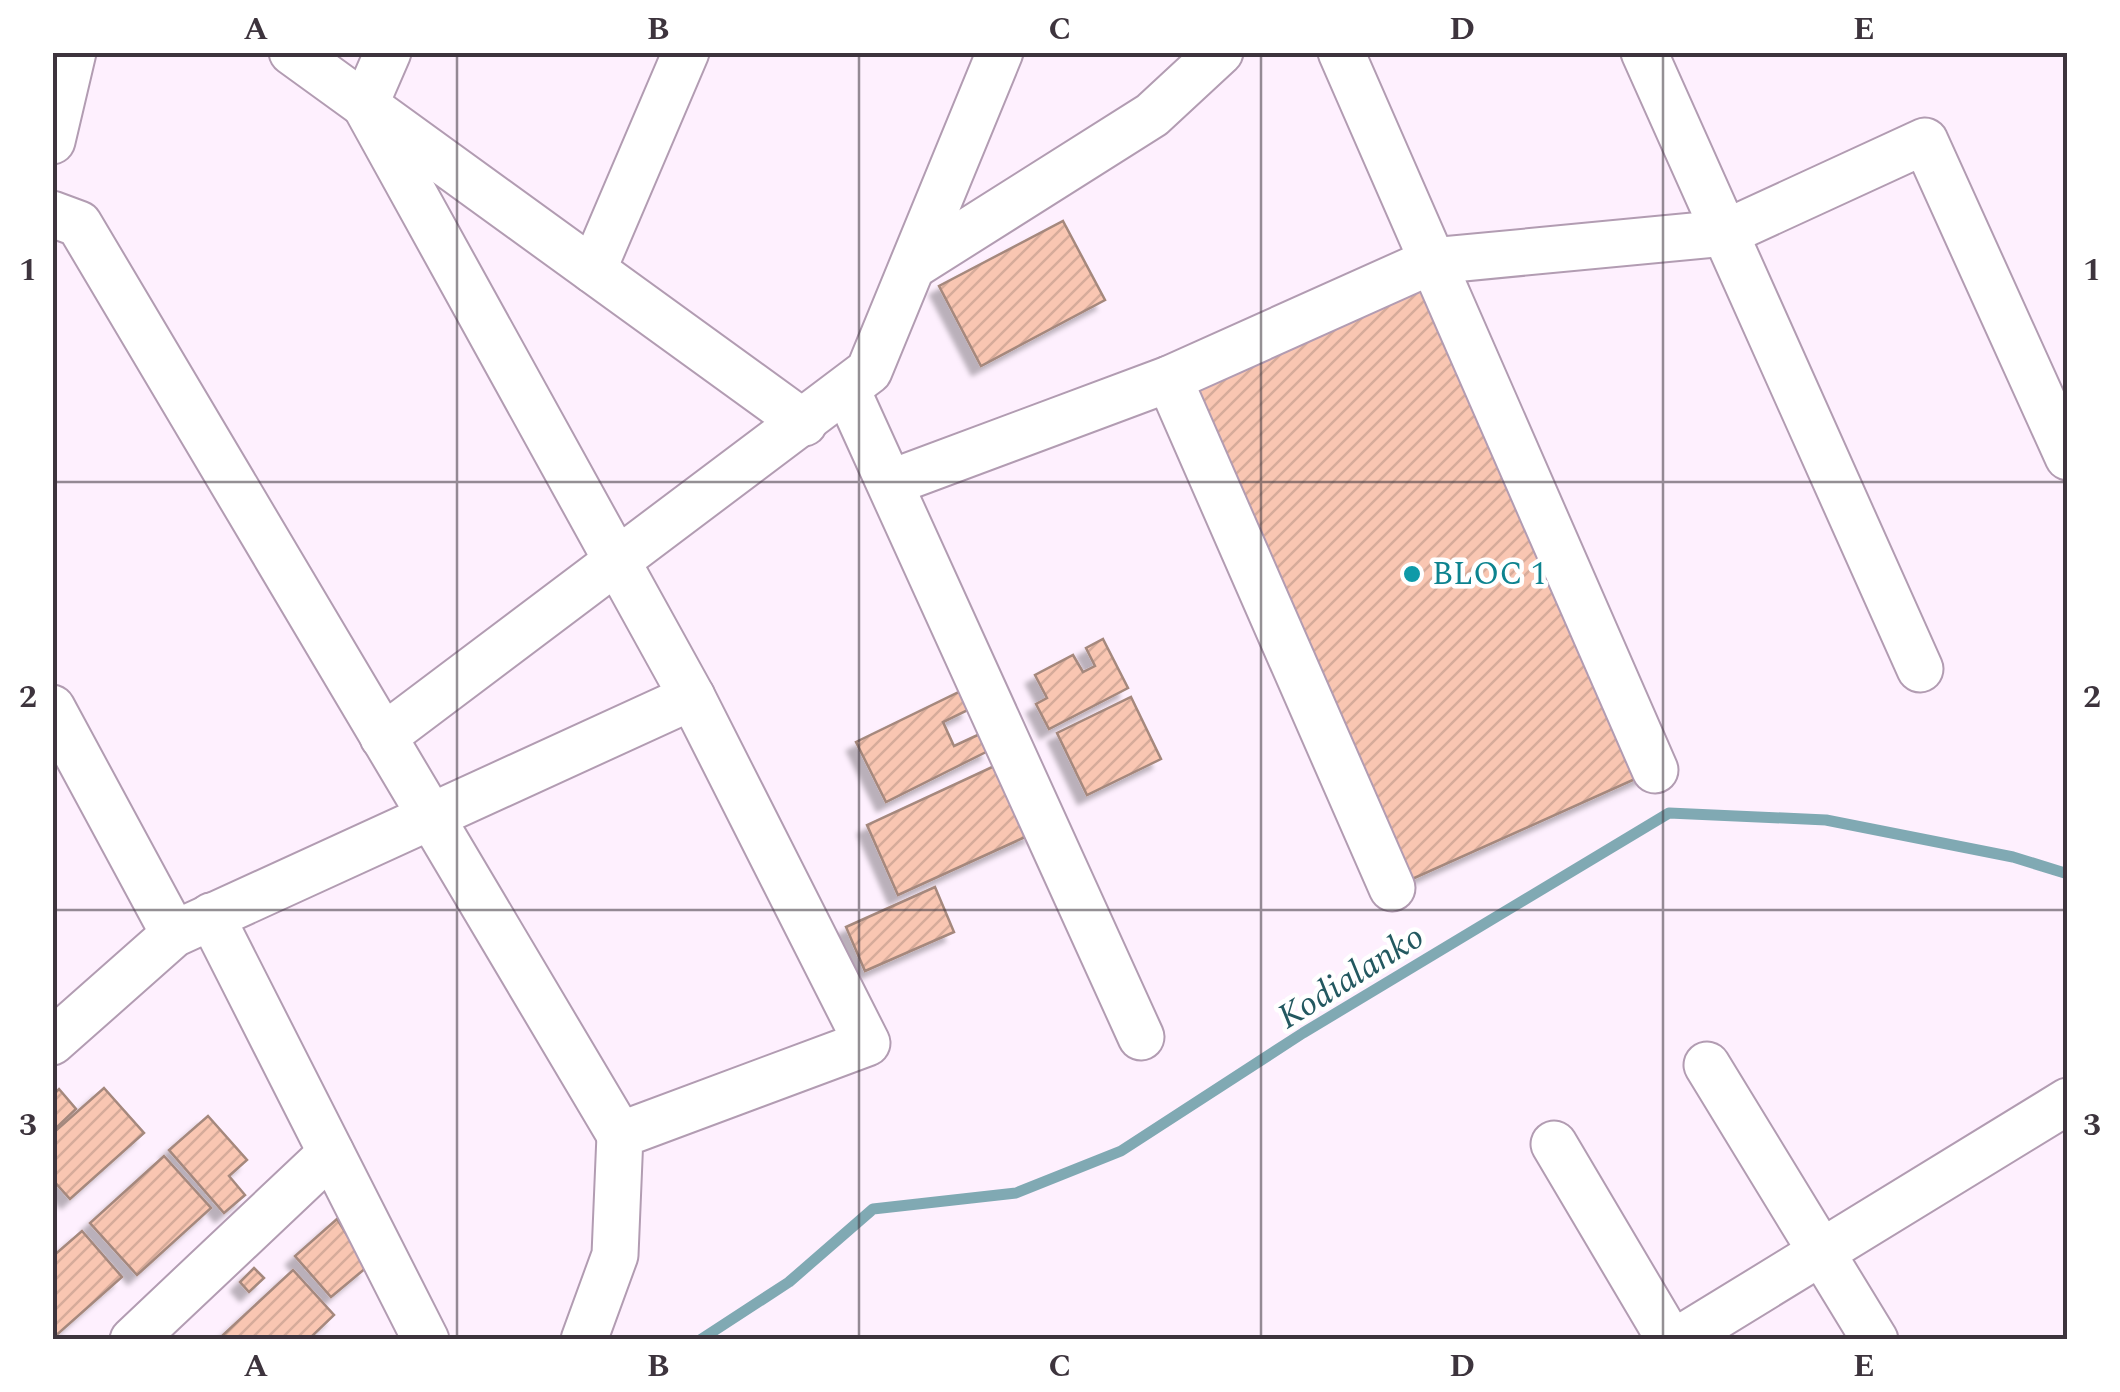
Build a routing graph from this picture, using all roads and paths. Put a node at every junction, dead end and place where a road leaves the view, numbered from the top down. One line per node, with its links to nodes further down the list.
1 (73, 52): 10 (street)
2 (292, 52): 9 (street)
3 (388, 52): 9 (street)
4 (686, 52): 15 (street)
5 (1000, 52): 14 (street)
6 (1220, 52): 14 (street)
7 (1340, 52): 13 (street)
8 (1644, 52): 12 (street)
9 (365, 105): 15 (street); 21 (street)
10 (52, 141)
11 (52, 214): 25 (street)
12 (1725, 233): 13 (street); 19 (street); 22 (street)
13 (1432, 261): 16 (street); 26 (street)
14 (913, 266): 17 (street)
15 (594, 270): 18 (street)
16 (1168, 378): 20 (street); 28 (street)
17 (847, 390): 18 (street); 20 (street)
18 (804, 423): 21 (street)
19 (2068, 457)
20 (890, 484): 30 (street)
21 (618, 562): 23 (street); 25 (street)
22 (1920, 670)
23 (692, 697): 27 (street); 34 (street)
24 (52, 708): 29 (street)
25 (383, 737): 27 (street)
26 (1655, 770)
27 (430, 816): 29 (street); 34 (street)
28 (1392, 888)
29 (192, 925): 31 (street); 36 (street)
30 (1141, 1036)
31 (52, 1042)
32 (1707, 1065): 37 (street)
33 (2068, 1101): 37 (street)
34 (620, 1135): 40 (street)
35 (1554, 1144): 41 (street)
36 (331, 1153): 38 (street); 39 (street)
37 (1821, 1252): 42 (street); 43 (street)
38 (133, 1340)
39 (426, 1340)
40 (584, 1340)
41 (1670, 1340)
42 (1678, 1340)
43 (1875, 1340)

